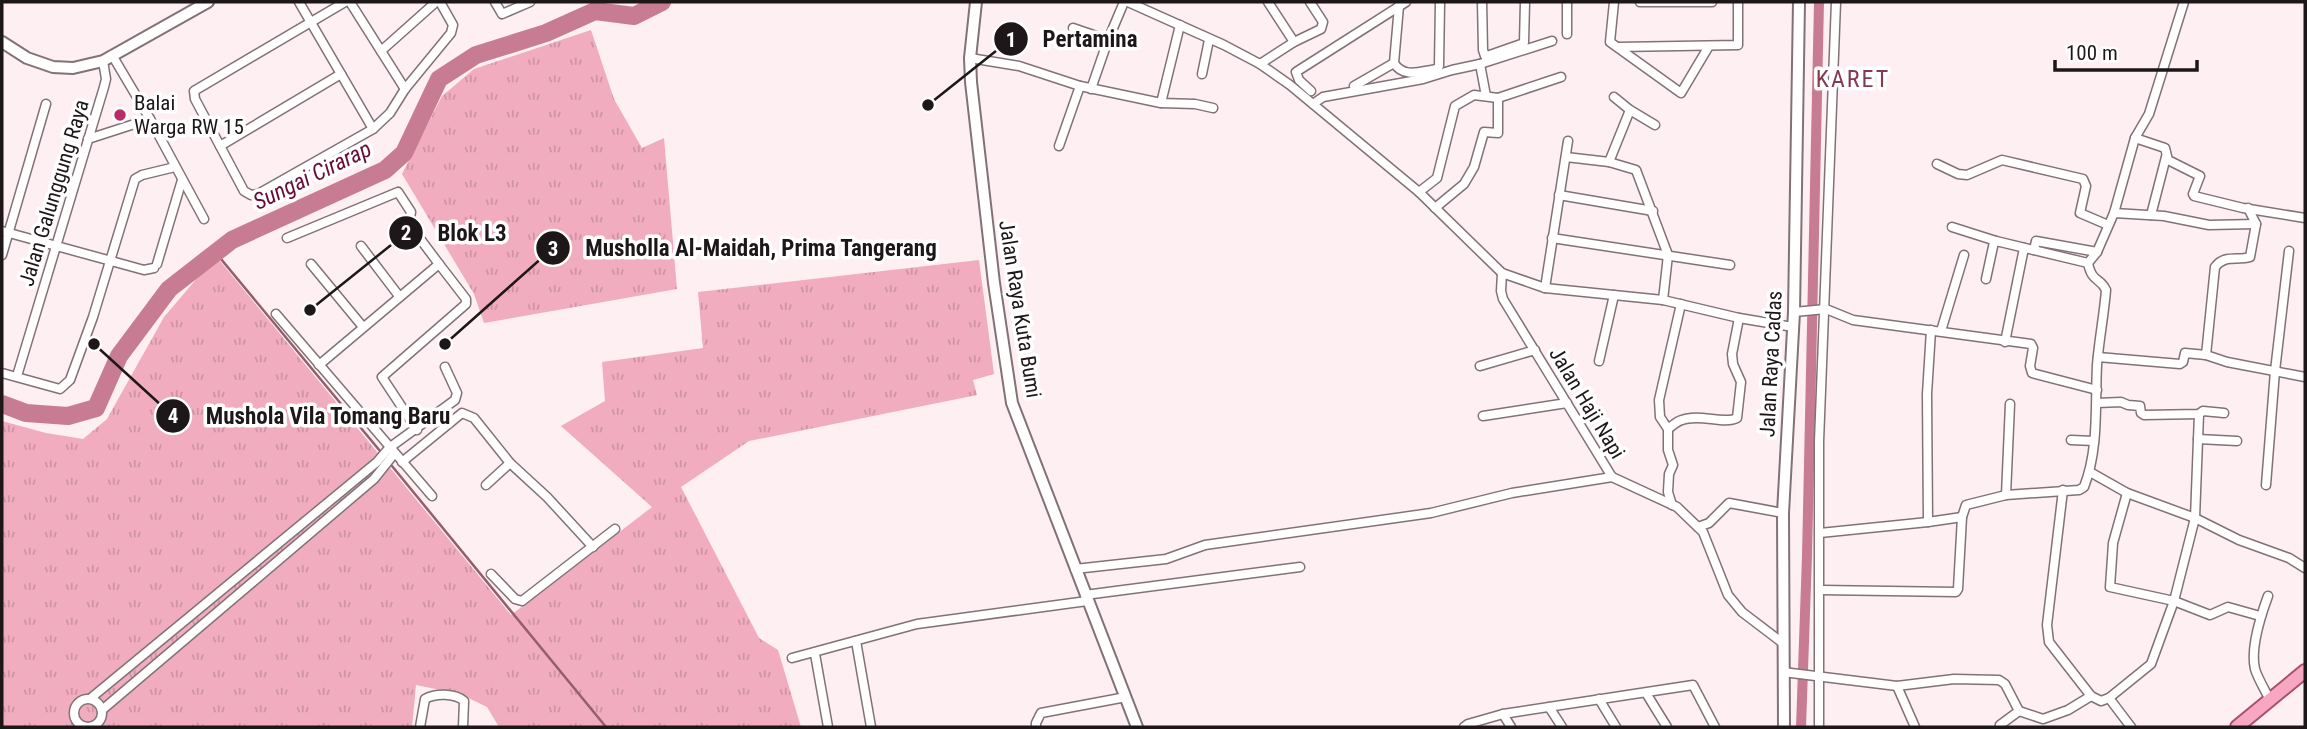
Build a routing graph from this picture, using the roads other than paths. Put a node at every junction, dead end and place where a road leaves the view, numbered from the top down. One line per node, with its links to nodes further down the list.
1 (208, 2): 37 (street)
2 (299, 2): 25 (street)
3 (345, 2): 25 (street)
4 (351, 2): 36 (street)
5 (438, 2): 36 (street); 47 (street)
6 (495, 2): 7 (street)
7 (530, 2)
8 (976, 2): 38 (street, Jalan Raya Kuta Bumi)
9 (1126, 2): 26 (street); 29 (street)
10 (1268, 2): 33 (street)
11 (1310, 2): 33 (street)
12 (1385, 2): 24 (street)
13 (1440, 2): 39 (street)
14 (1482, 2): 15 (street)
15 (1525, 2)
16 (1567, 2): 28 (street)
17 (1614, 2): 35 (street)
18 (1640, 2): 19 (street)
19 (1712, 2)
20 (1738, 2): 34 (street)
21 (1799, 2): 109 (street, Jalan Raya Cadas)
22 (1836, 2): 108 (street)
23 (2184, 2): 61 (street)
24 (1399, 6): 39 (street); 49 (street)
25 (311, 23): 42 (street); 64 (street)
26 (1180, 24): 30 (street); 53 (street)
27 (1073, 28): 29 (street)
28 (1567, 34)
29 (1108, 40): 48 (street)
30 (1209, 40): 40 (street); 43 (street)
31 (1552, 41): 41 (street)
32 (2, 42): 37 (street)
33 (1294, 42): 40 (street)
34 (1709, 46): 35 (street); 35 (street)
35 (1618, 47)
36 (381, 51): 47 (street)
37 (107, 58): 58 (street); 62 (street, Jalan Galunggung Raya)
38 (970, 58): 45 (street); 163 (street, Jalan Raya Kuta Bumi)
39 (1394, 63): 46 (street)
40 (1260, 64): 55 (street)
41 (1480, 64): 50 (street); 55 (street)
42 (341, 74): 60 (street); 64 (street)
43 (1202, 75)
44 (1561, 78): 52 (street)
45 (1080, 86): 48 (street); 65 (street)
46 (1354, 86)
47 (405, 89): 60 (street)
48 (1091, 89): 53 (street)
49 (1311, 91)
50 (1486, 96): 52 (street); 72 (street)
51 (1614, 97): 57 (street)
52 (1498, 98): 74 (street)
53 (1161, 103): 56 (street)
54 (46, 104): 84 (street)
55 (1313, 104): 72 (street)
56 (1213, 108)
57 (1630, 110): 59 (street); 68 (street)
58 (150, 119): 62 (street); 70 (street)
59 (1655, 125)
60 (373, 129): 64 (street)
61 (2135, 138): 67 (street); 77 (street)
62 (88, 139): 89 (street, Jalan Galunggung Raya)
63 (1568, 141): 66 (street)
64 (220, 146)
65 (1059, 146)
66 (1566, 157): 68 (street); 73 (street)
67 (2166, 157): 75 (street); 78 (street)
68 (1609, 162): 76 (street)
69 (1937, 164): 82 (street)
70 (175, 167): 71 (street); 96 (street)
71 (182, 180): 80 (street); 96 (street)
72 (1419, 192): 74 (street)
73 (1559, 195): 76 (street); 85 (street)
74 (1435, 208): 101 (street)
75 (2248, 208): 79 (street); 81 (street)
76 (1653, 211): 94 (street)
77 (2113, 213): 78 (street); 82 (street)
78 (2151, 215): 81 (street)
79 (2305, 218)
80 (204, 219)
81 (2256, 224): 118 (street)
82 (2108, 225): 92 (street)
83 (1952, 226): 87 (street)
84 (5, 232): 89 (street); 93 (street)
85 (1552, 237): 94 (street); 103 (street)
86 (287, 238): 99 (street)
87 (1996, 241): 90 (street); 102 (street)
88 (360, 246): 105 (street)
89 (57, 247): 96 (street); 126 (street, Jalan Galunggung Raya)
90 (2029, 249): 92 (street); 97 (street); 116 (street)
91 (2290, 251): 124 (street)
92 (2097, 252): 97 (street)
93 (2, 255)
94 (1668, 255): 100 (street); 106 (street)
95 (1964, 255): 115 (street)
96 (109, 261): 126 (street)
97 (2088, 263): 119 (street)
98 (311, 264): 112 (street)
99 (439, 264): 105 (street); 136 (street)
100 (1730, 265)
101 (1502, 274): 103 (street); 117 (street, Jalan Haji Napi)
102 (1986, 279)
103 (1545, 288): 104 (street)
104 (1614, 295): 106 (street); 120 (street)
105 (399, 296): 112 (street)
106 (1663, 300): 107 (street)
107 (1681, 304): 111 (street); 135 (street)
108 (1824, 309): 109 (street); 114 (street); 159 (street)
109 (1795, 311): 113 (street, Jalan Raya Cadas)
110 (276, 314): 121 (street)
111 (1739, 318): 113 (street); 135 (street)
112 (363, 327): 121 (street)
113 (1793, 327): 153 (street, Jalan Raya Cadas)
114 (1931, 330): 115 (street); 156 (street)
115 (1941, 331): 116 (street)
116 (2005, 342): 128 (street)
117 (1535, 350): 122 (street); 129 (street, Jalan Haji Napi)
118 (2206, 355): 119 (street); 124 (street)
119 (2098, 357): 128 (street)
120 (1599, 361)
121 (319, 365): 141 (street)
122 (1480, 366)
123 (445, 367): 136 (street)
124 (2275, 371): 127 (street); 147 (street)
125 (2, 373): 126 (street)
126 (17, 376)
127 (2305, 377)
128 (2097, 390): 130 (street)
129 (1567, 402): 134 (street); 145 (street, Jalan Haji Napi)
130 (2097, 402): 133 (street); 139 (street)
131 (2010, 404): 150 (street)
132 (2224, 413): 133 (street)
133 (2199, 414): 137 (street)
134 (1483, 416)
135 (1668, 429): 152 (street)
136 (417, 430): 141 (street)
137 (2198, 439): 140 (street); 155 (street)
138 (2071, 440): 139 (street)
139 (2094, 441): 144 (street)
140 (2236, 441)
141 (392, 451): 142 (street); 181 (street); 186 (street)
142 (402, 462): 143 (street); 151 (street)
143 (510, 463): 146 (street); 160 (street)
144 (2090, 472): 148 (street); 149 (street)
145 (1612, 477): 152 (street, Jalan Haji Napi); 163 (street)
146 (486, 485)
147 (2266, 485)
148 (2063, 490): 150 (street); 179 (street)
149 (2127, 493): 155 (street); 168 (street)
150 (2007, 495): 154 (street)
151 (432, 496)
152 (1672, 505): 157 (street, Jalan Haji Napi)
153 (1783, 513): 157 (street); 171 (street, Jalan Raya Cadas)
154 (1962, 517): 156 (street); 165 (street)
155 (2195, 518): 162 (street); 168 (street)
156 (1927, 522): 159 (street)
157 (1698, 527): 171 (street, Jalan Haji Napi)
158 (615, 529): 160 (street)
159 (1820, 533): 165 (street)
160 (593, 547): 164 (street)
161 (1300, 567): 167 (street)
162 (2305, 568)
163 (1075, 569): 167 (street, Jalan Raya Kuta Bumi)
164 (491, 574)
165 (1821, 590): 176 (street)
166 (2268, 596): 169 (street)
167 (1086, 598): 170 (street); 180 (street, Jalan Raya Kuta Bumi)
168 (2174, 601): 169 (street); 182 (street)
169 (2260, 616): 184 (street)
170 (856, 641): 172 (street); 194 (street)
171 (1784, 643): 175 (street, Jalan Raya Cadas)
172 (815, 654): 173 (street); 193 (street)
173 (792, 658)
174 (2305, 671): 184 (main road)
175 (1789, 673): 176 (street); 203 (street, Jalan Raya Cadas)
176 (1817, 677): 177 (street); 204 (street)
177 (1897, 686): 187 (street); 205 (street)
178 (1646, 693): 183 (street); 201 (street); 202 (street)
179 (2091, 696): 182 (street); 187 (street)
180 (1126, 697): 195 (street); 196 (street, Jalan Raya Kuta Bumi)
181 (92, 698): 186 (street); 189 (street)
182 (2109, 698): 207 (street)
183 (1599, 699): 185 (street); 200 (street)
184 (2270, 700): 208 (main road)
185 (1549, 708): 188 (street); 199 (street)
186 (103, 710): 190 (street)
187 (2019, 711): 206 (street)
188 (1503, 714): 197 (street); 198 (street)
189 (79, 725): 190 (street)
190 (93, 727)
191 (419, 727): 192 (street)
192 (463, 727)
193 (828, 727)
194 (871, 727)
195 (1036, 727)
196 (1137, 727)
197 (1464, 727)
198 (1511, 727)
199 (1562, 727)
200 (1616, 727)
201 (1667, 727)
202 (1715, 727)
203 (1784, 727)
204 (1819, 727)
205 (1915, 727)
206 (2001, 727)
207 (2131, 727)
208 (2237, 727)

